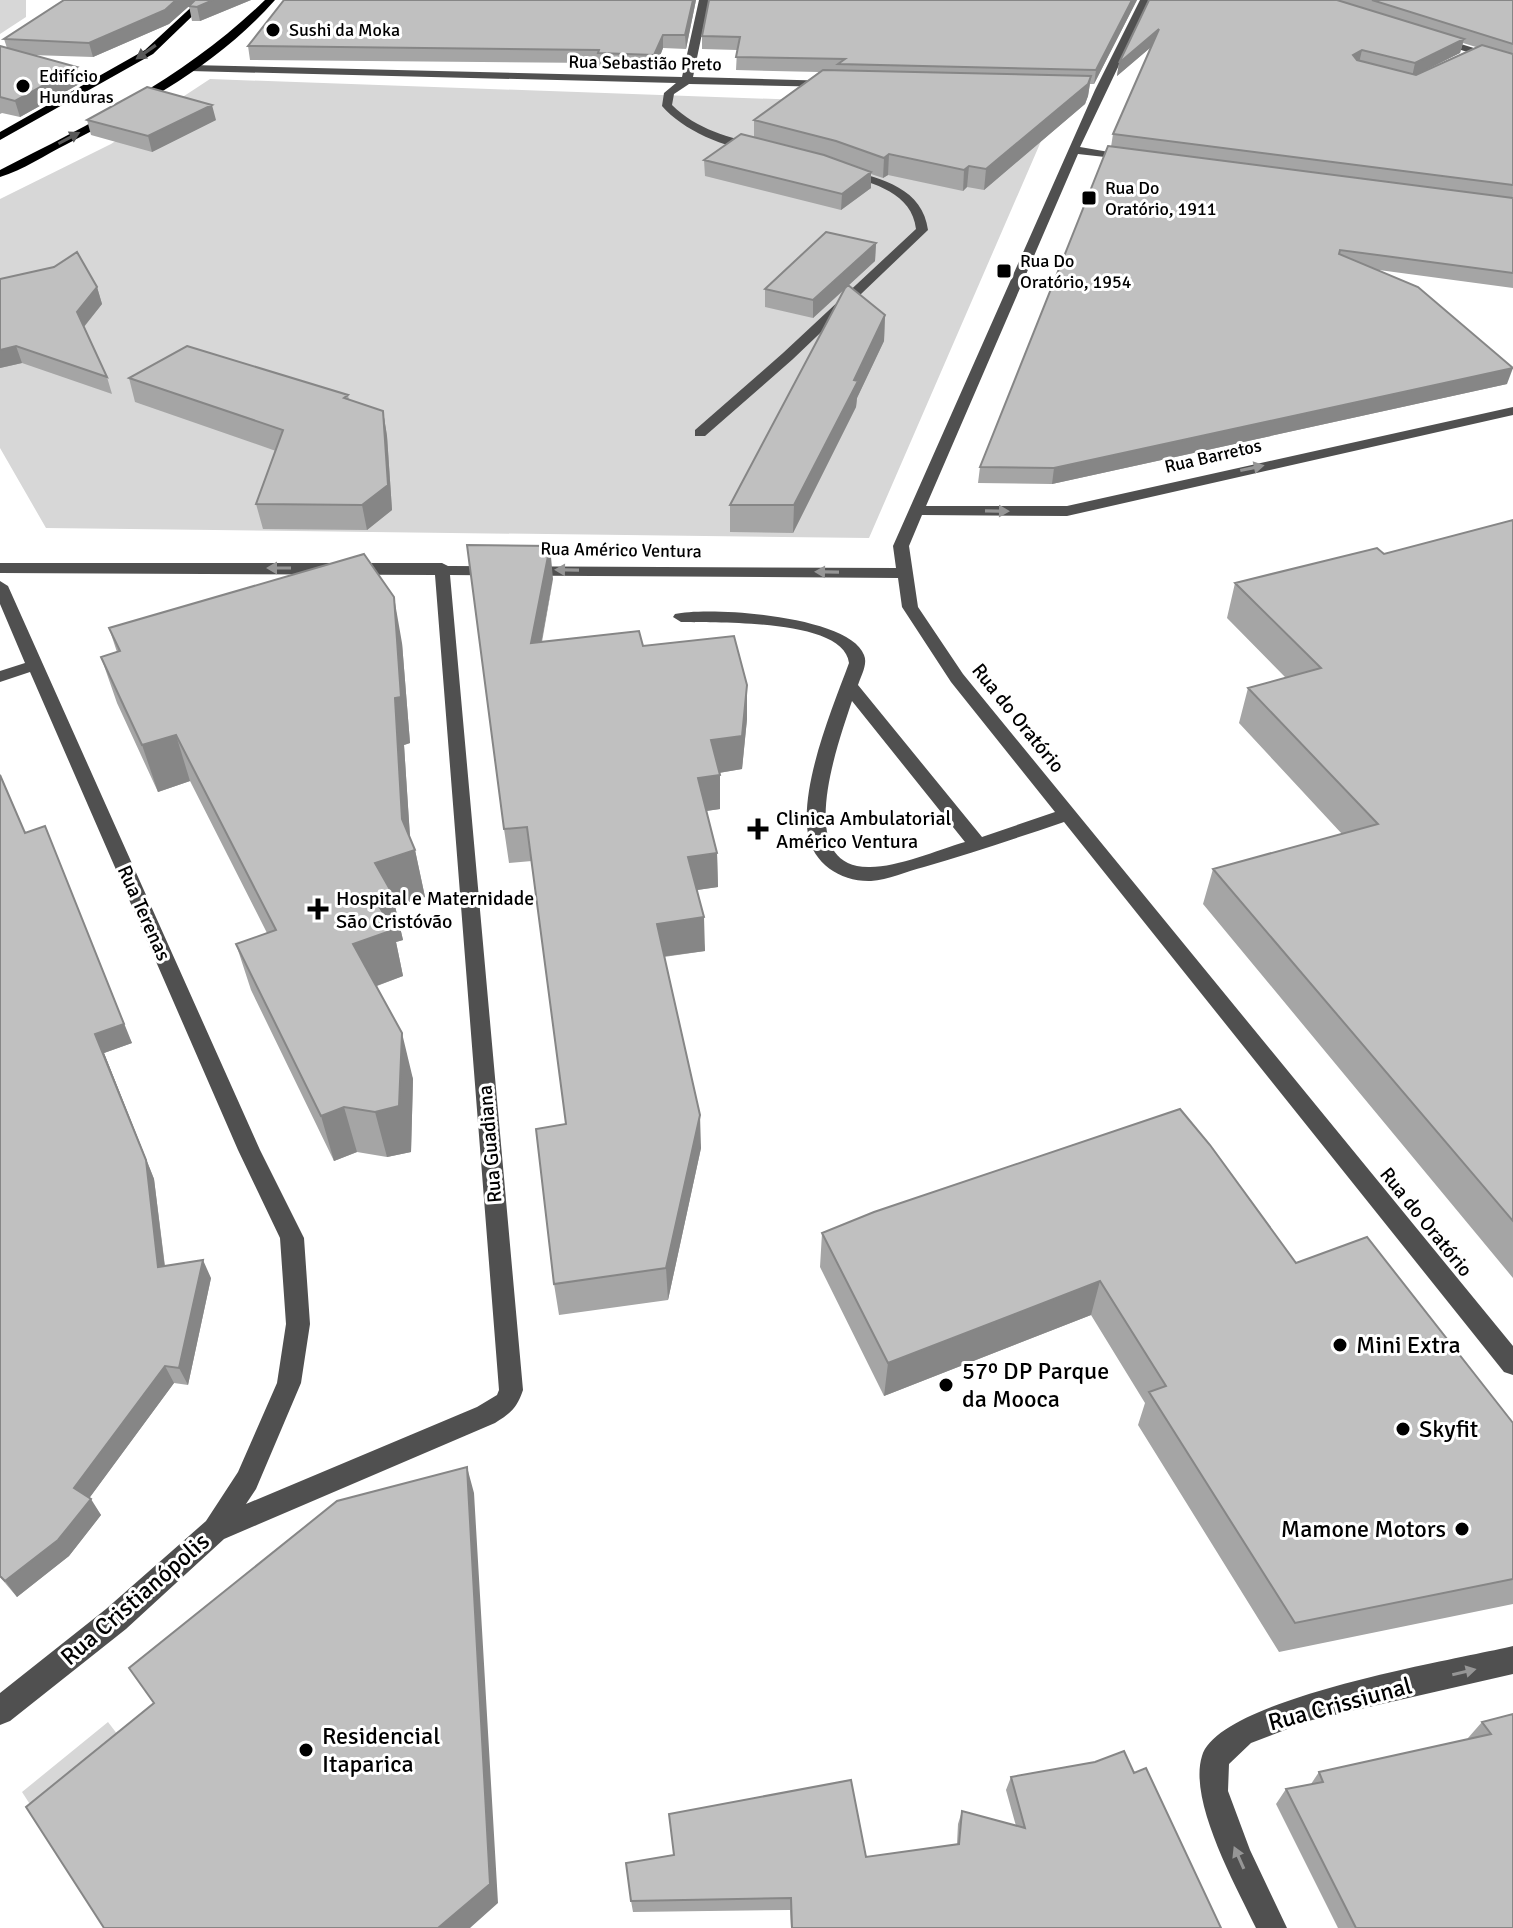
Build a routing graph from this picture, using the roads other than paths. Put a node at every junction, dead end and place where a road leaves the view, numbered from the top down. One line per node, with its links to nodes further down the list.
1 (204, 0): 12 (main road, one-way to 12)
2 (270, 0): 9 (main road)
3 (704, 0): 10 (street)
4 (1145, 0): 13 (street, Rua do Oratório)
5 (1421, 34): 6 (street)
6 (1477, 52): 7 (street); 8 (street)
7 (1464, 58)
8 (1513, 63)
9 (190, 68): 10 (street, Rua Sebastião Preto); 17 (main road, one-way to 9)
10 (687, 80): 11 (street, Rua Sebastião Preto); 14 (street)
11 (846, 84)
12 (0, 137)
13 (1074, 150): 15 (street); 20 (street, Rua do Oratório)
14 (772, 152)
15 (1152, 160)
16 (831, 168): 19 (street)
17 (0, 174)
18 (1513, 411): 20 (street, Rua Barretos, one-way to 18)
19 (700, 433)
20 (919, 510): 23 (street, Rua do Oratório)
21 (0, 568): 22 (street, Rua Américo Ventura, one-way to 21)
22 (442, 568): 23 (street, Rua Américo Ventura, one-way to 22); 33 (street, Rua Guadiana)
23 (905, 573): 29 (street, Rua do Oratório)
24 (0, 586): 26 (street, Rua Terenas)
25 (681, 617): 28 (street)
26 (35, 665): 27 (street); 31 (street, Rua Terenas)
27 (0, 677)
28 (849, 685): 30 (street); 30 (street)
29 (1068, 814): 30 (street); 32 (street, Rua do Oratório)
30 (978, 845)
31 (292, 1238): 33 (street, Rua Cristianópolis)
32 (1513, 1364)
33 (215, 1530): 35 (street, Rua Cristianópolis)
34 (1513, 1660): 36 (street, Rua Crissiunal, one-way to 34)
35 (0, 1711)
36 (1272, 1928)

